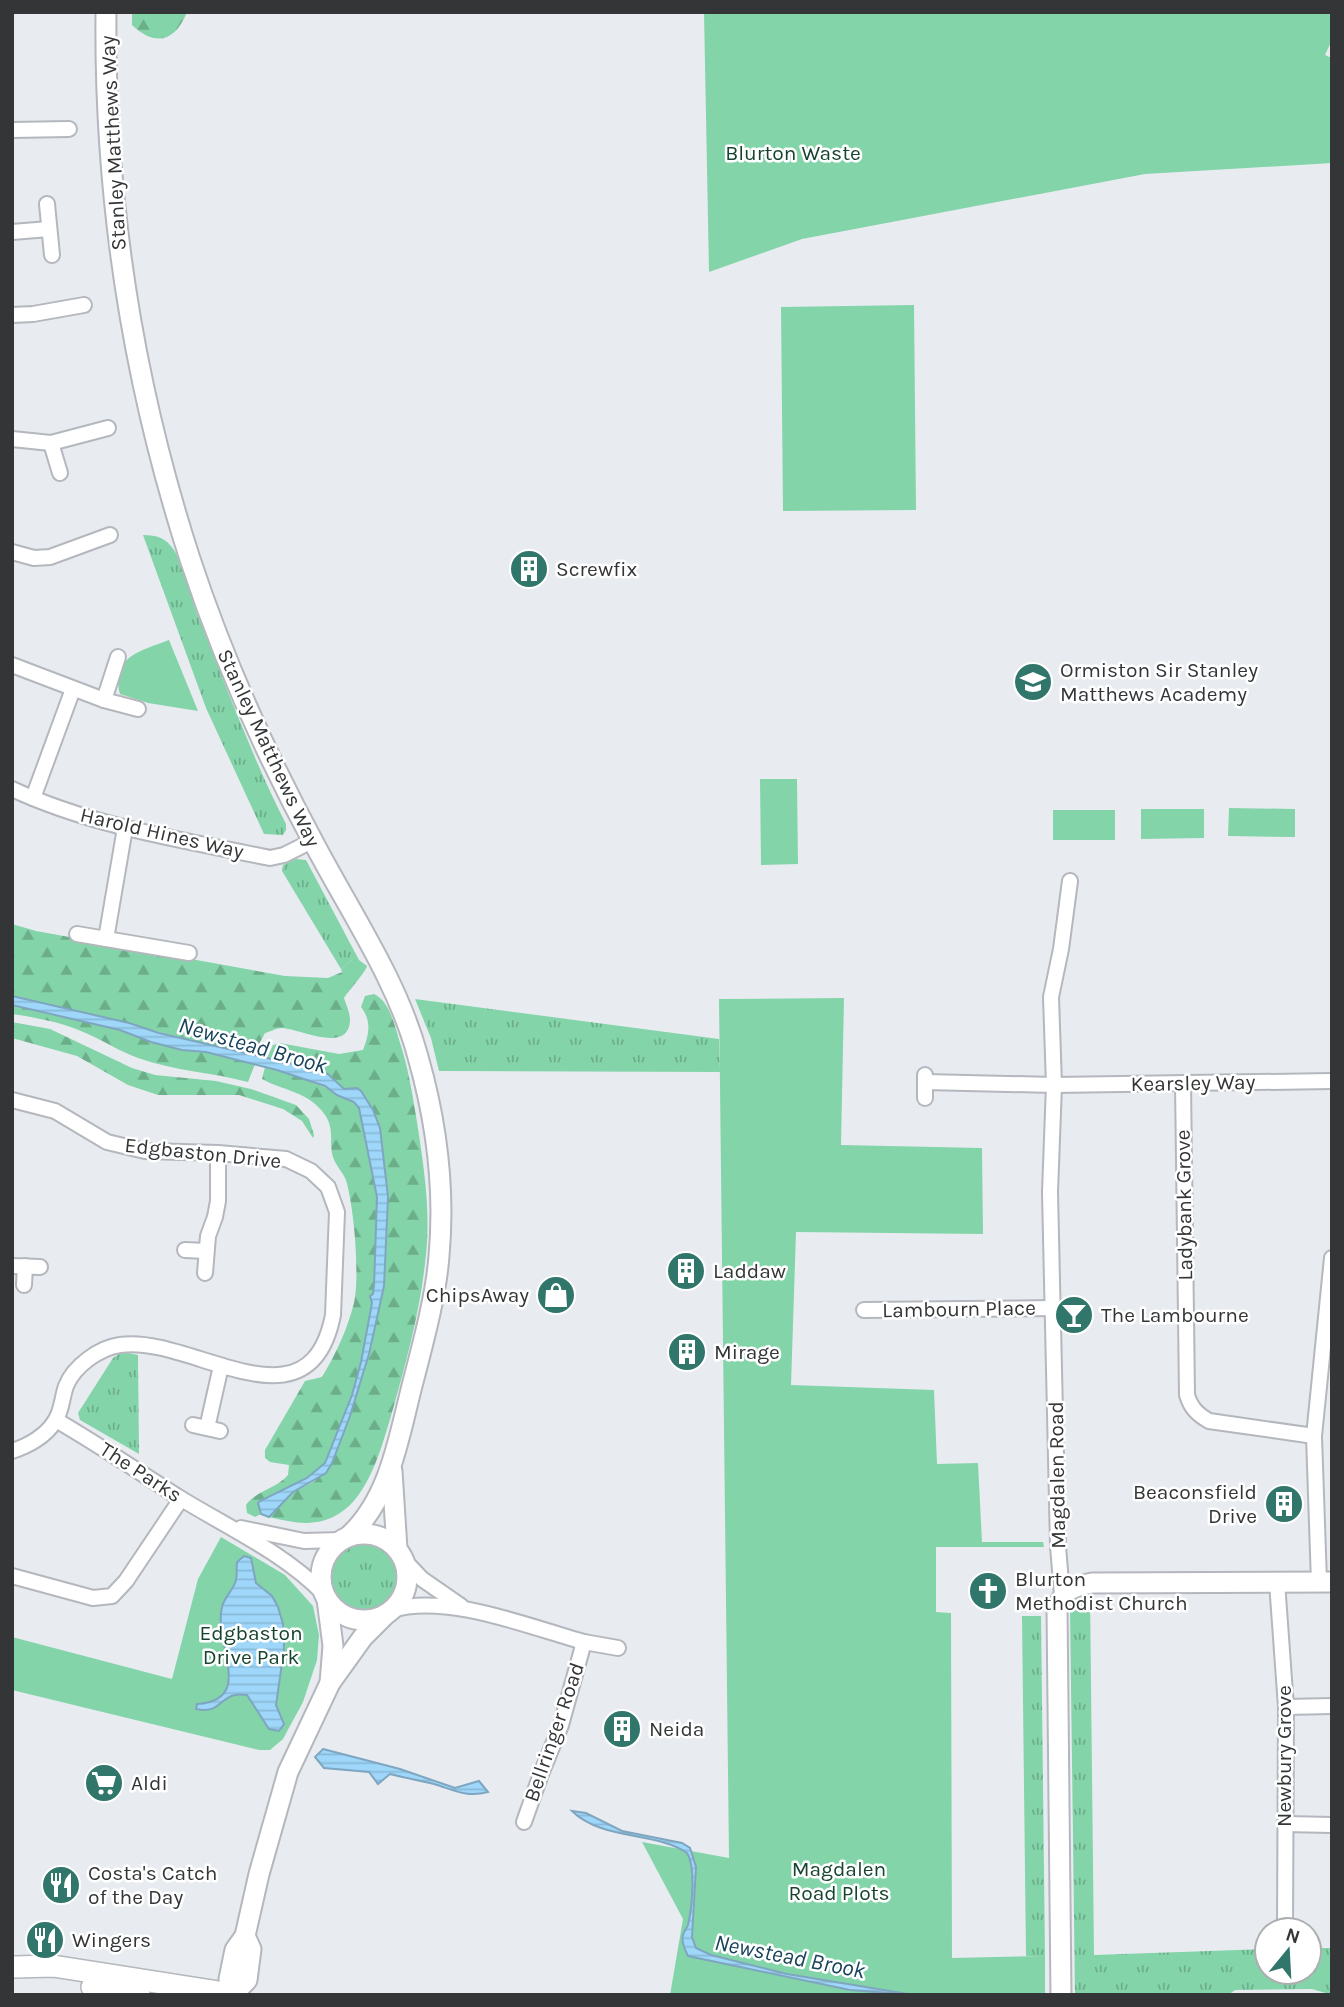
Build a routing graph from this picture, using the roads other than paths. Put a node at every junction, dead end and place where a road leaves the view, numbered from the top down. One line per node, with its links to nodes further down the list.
1 (106, 12): 24 (main road, Stanley Matthews Way)
2 (69, 129): 3 (street)
3 (12, 130)
4 (47, 204): 5 (street)
5 (50, 229): 6 (street); 7 (street)
6 (12, 232)
7 (52, 255)
8 (84, 305): 9 (street)
9 (12, 315)
10 (108, 428): 12 (street)
11 (12, 439): 12 (street)
12 (51, 443): 13 (street)
13 (60, 473)
14 (110, 535): 15 (street)
15 (12, 552)
16 (118, 657): 19 (street)
17 (12, 665): 18 (street)
18 (73, 689): 19 (street); 22 (street)
19 (104, 700): 20 (street)
20 (138, 709)
21 (12, 789): 22 (street, Harold Hines Way)
22 (33, 798): 23 (street, Harold Hines Way)
23 (125, 828): 24 (street, Harold Hines Way); 27 (street)
24 (312, 841): 50 (main road, Stanley Matthews Way)
25 (1070, 881): 31 (street, Magdalen Road)
26 (77, 934): 27 (street)
27 (106, 939): 28 (street)
28 (189, 953)
29 (1332, 1081): 30 (street, Kearsley Way)
30 (1183, 1083): 31 (street, Kearsley Way); 48 (street, Ladybank Grove)
31 (1054, 1085): 32 (street, Kearsley Way); 43 (street, Magdalen Road)
32 (925, 1098)
33 (12, 1100): 34 (street, Edgbaston Drive)
34 (218, 1153): 36 (street); 45 (street, Edgbaston Drive)
35 (185, 1250): 36 (street)
36 (206, 1251): 40 (street)
37 (1332, 1258): 42 (street)
38 (19, 1266): 39 (street); 41 (street)
39 (40, 1267)
40 (205, 1273)
41 (24, 1285)
42 (1330, 1291): 48 (street)
43 (1054, 1308): 44 (street, Lambourn Place); 58 (street, Magdalen Road)
44 (864, 1310)
45 (221, 1366): 46 (street, Edgbaston Drive); 47 (street)
46 (56, 1420): 49 (street); 51 (street, The Parks)
47 (207, 1428)
48 (1314, 1436): 56 (street)
49 (12, 1451)
50 (392, 1466): 53 (main road, Stanley Matthews Way); 54 (main road, Stanley Matthews Way)
51 (181, 1499): 52 (street, The Parks); 55 (street)
52 (227, 1523): 53 (street, The Parks); 59 (street, The Parks)
53 (345, 1538): 54 (main road); 59 (main road)
54 (400, 1554): 60 (street, Bellringer Road); 61 (main road)
55 (12, 1576)
56 (1325, 1582): 57 (main road)
57 (1278, 1583): 58 (main road); 66 (street, Newbury Grove)
58 (1062, 1595): 75 (main road, Magdalen Road)
59 (326, 1597): 61 (main road); 64 (main road)
60 (468, 1610): 61 (street, Bellringer Road); 62 (street, Bellringer Road)
61 (389, 1612): 64 (main road)
62 (584, 1642): 63 (street, Bellringer Road); 67 (street, Bellringer Road)
63 (618, 1648)
64 (330, 1683): 74 (main road)
65 (1332, 1706): 66 (street)
66 (1286, 1707): 68 (street, Newbury Grove)
67 (524, 1822)
68 (1285, 1824): 69 (street); 70 (street, Newbury Grove)
69 (1332, 1825)
70 (1284, 1916)
71 (13, 1967): 72 (main road); 74 (main road)
72 (101, 1992): 73 (main road)
73 (139, 1995)
74 (234, 1995)
75 (1061, 1995)

